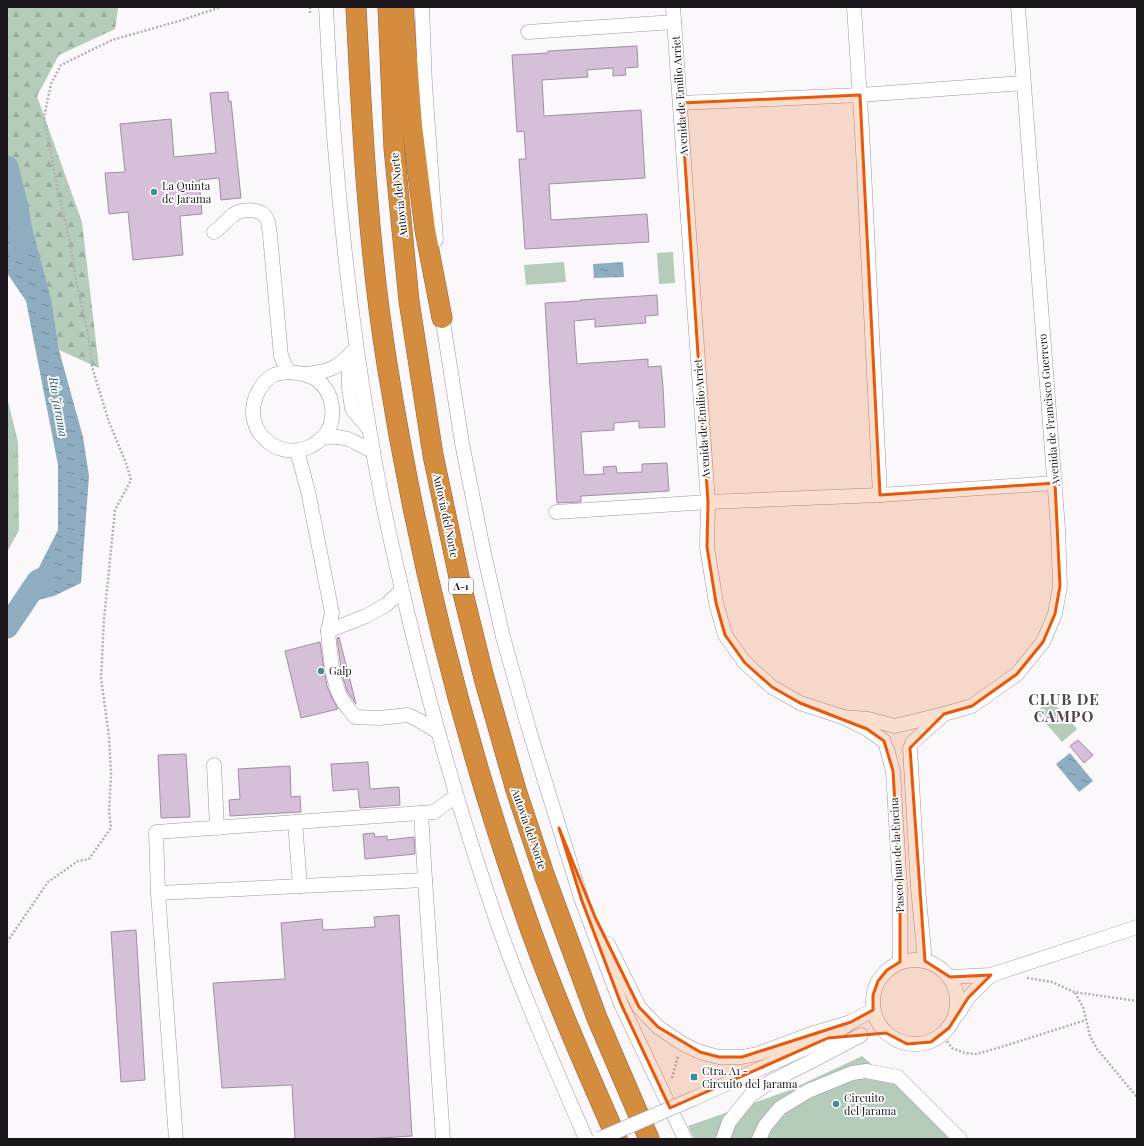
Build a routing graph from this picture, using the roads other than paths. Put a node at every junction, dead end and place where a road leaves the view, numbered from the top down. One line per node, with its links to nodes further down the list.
1 (326, 7): 16 (street)
2 (356, 7): 60 (highway, A-1)
3 (388, 7): 61 (highway, Autovía del Norte / A-1)
4 (403, 7): 15 (highway)
5 (422, 7): 15 (street)
6 (673, 7): 9 (street, Avenida de Emilio Arriet)
7 (854, 7): 12 (street)
8 (1018, 7): 11 (street, Avenida de Francisco Guerrero)
9 (674, 22): 10 (street); 13 (street, Avenida de Emilio Arriet)
10 (528, 32)
11 (1023, 83): 12 (street); 22 (street, Avenida de Francisco Guerrero)
12 (860, 95): 13 (street); 23 (street)
13 (681, 103): 24 (street, Avenida de Emilio Arriet)
14 (214, 232): 17 (street)
15 (442, 318): 39 (street)
16 (353, 352): 18 (street); 21 (street)
17 (288, 372): 18 (street); 20 (street)
18 (305, 374): 19 (street)
19 (324, 436): 20 (street); 21 (street)
20 (297, 451): 27 (street)
21 (373, 452): 26 (street)
22 (1055, 483): 23 (street); 28 (street, Avenida de Francisco Guerrero)
23 (880, 495): 24 (street)
24 (708, 502): 25 (street); 29 (street, Avenida de Emilio Arriet)
25 (556, 512)
26 (402, 590): 27 (street); 31 (street)
27 (328, 632): 31 (street)
28 (944, 714): 30 (street); 33 (street, Avenida de Francisco Guerrero)
29 (843, 717): 30 (street); 32 (street, Avenida de Emilio Arriet)
30 (895, 726): 32 (street); 33 (street)
31 (438, 732): 35 (street)
32 (885, 745): 33 (street); 45 (street, Paseo Juan de la Encina)
33 (911, 746): 44 (street, Paseo Juan de la Encina)
34 (214, 765): 38 (street)
35 (456, 796): 36 (street); 49 (street)
36 (421, 813): 37 (street); 40 (street)
37 (295, 822): 38 (street); 41 (street)
38 (217, 828): 42 (street)
39 (559, 828): 51 (street); 62 (street)
40 (425, 880): 41 (street); 56 (street)
41 (300, 886): 42 (street)
42 (158, 893): 55 (street)
43 (1137, 927): 46 (street)
44 (925, 961): 45 (street); 47 (street)
45 (900, 962): 48 (street)
46 (995, 974): 47 (street); 50 (street)
47 (950, 977): 50 (street)
48 (873, 1010): 51 (street); 52 (street)
49 (533, 1016): 57 (street); 58 (street)
50 (955, 1018): 52 (street)
51 (851, 1022): 54 (street)
52 (886, 1034): 53 (street)
53 (860, 1035): 54 (street); 63 (street)
54 (828, 1038): 59 (street, bridge)
55 (176, 1139)
56 (443, 1139)
57 (575, 1139)
58 (586, 1139)
59 (600, 1139)
60 (617, 1139)
61 (649, 1139)
62 (685, 1139)
63 (723, 1139)
64 (759, 1139): 65 (street)
65 (960, 1139)

